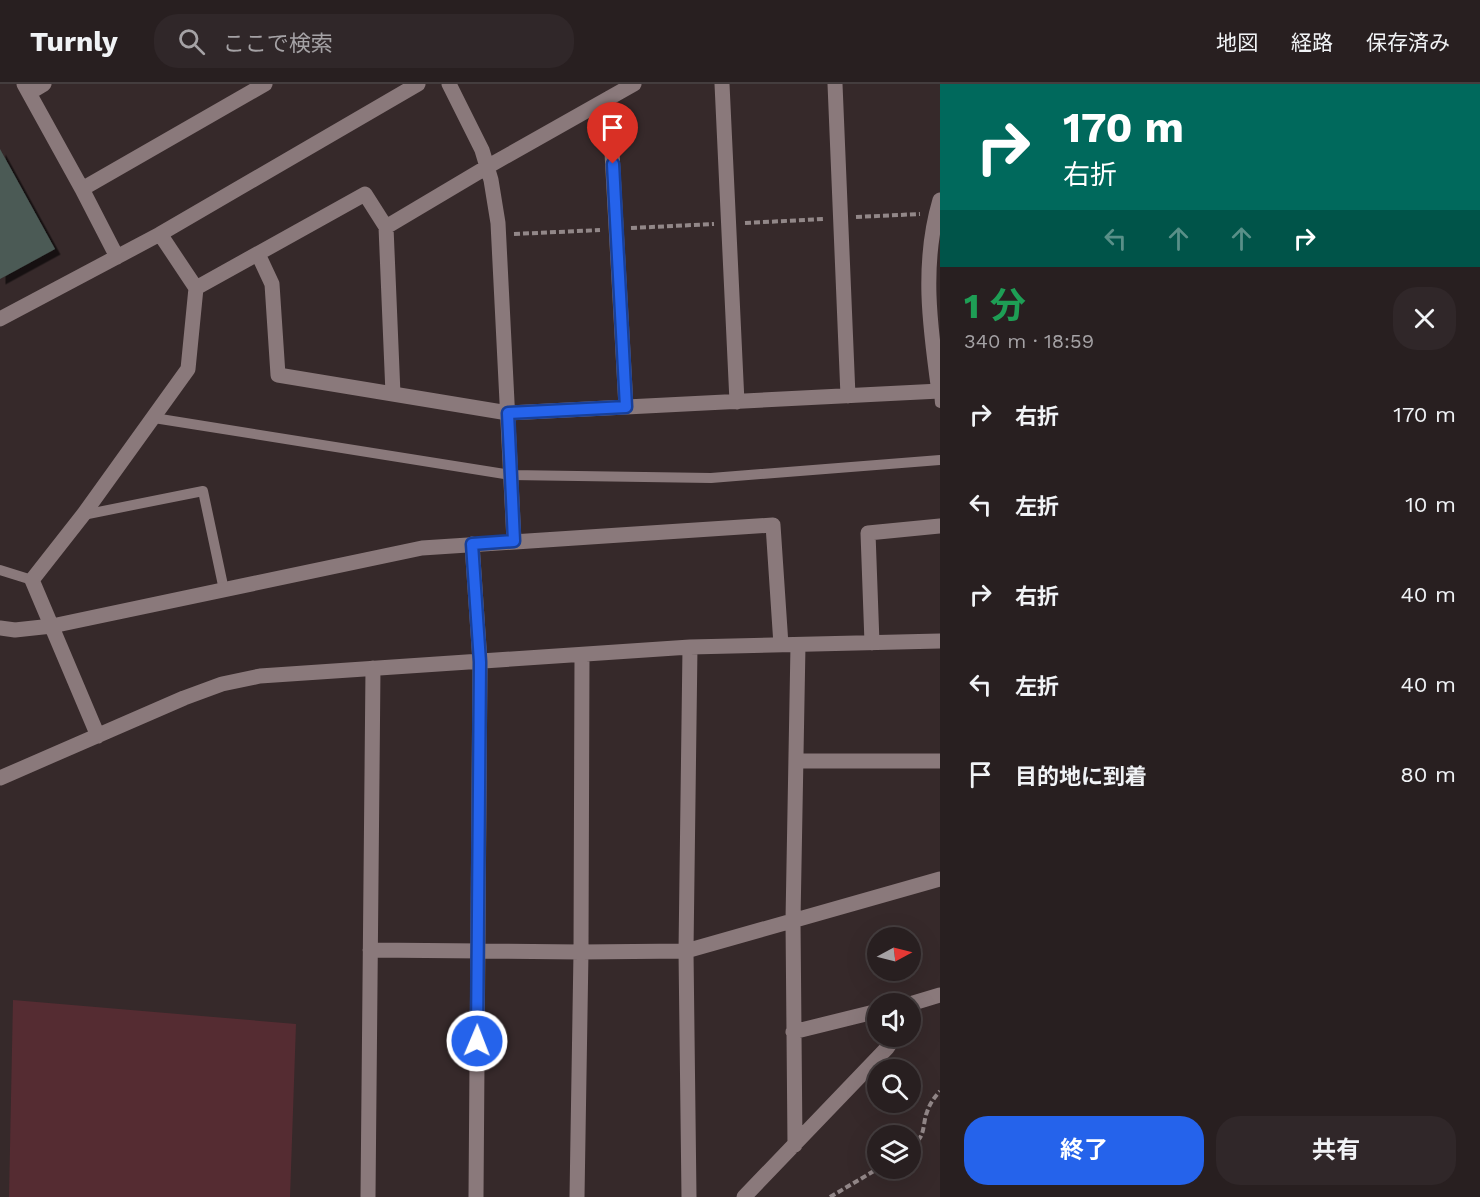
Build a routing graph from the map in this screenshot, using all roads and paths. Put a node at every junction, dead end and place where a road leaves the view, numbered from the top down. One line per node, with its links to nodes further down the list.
1 (44, 84): 8 (street)
2 (265, 84): 9 (street)
3 (418, 84): 15 (street)
4 (449, 84): 11 (street)
5 (634, 84): 10 (street)
6 (722, 84): 23 (street)
7 (834, 84): 21 (street)
8 (26, 88): 12 (street)
9 (247, 89): 12 (street)
10 (609, 98): 11 (street); 24 (street)
11 (487, 166): 14 (street); 25 (street)
12 (82, 189): 17 (street)
13 (940, 200): 22 (street)
14 (386, 227): 16 (street); 20 (street)
15 (160, 234): 17 (street); 18 (street)
16 (258, 254): 18 (street); 20 (street)
17 (117, 257): 19 (street)
18 (196, 288): 26 (street)
19 (0, 319)
20 (393, 394): 25 (street)
21 (848, 396): 22 (street); 23 (street)
22 (940, 396)
23 (737, 402): 24 (street)
24 (626, 407): 25 (street)
25 (508, 413): 28 (street)
26 (153, 418): 28 (lane); 29 (street)
27 (940, 459): 28 (lane)
28 (511, 475): 31 (street)
29 (83, 515): 34 (street); 35 (lane)
30 (940, 526): 40 (street)
31 (514, 541): 32 (street); 41 (street)
32 (472, 544): 35 (street); 45 (street)
33 (0, 570): 34 (lane)
34 (32, 580): 36 (street)
35 (224, 590): 36 (street)
36 (52, 626): 37 (street); 47 (street)
37 (7, 629): 38 (street)
38 (0, 641)
39 (940, 641): 40 (street)
40 (872, 643): 42 (street)
41 (781, 645): 42 (street); 43 (street)
42 (798, 645): 49 (street)
43 (690, 647): 44 (street); 55 (street)
44 (582, 656): 45 (street); 56 (street)
45 (480, 662): 46 (street); 54 (street)
46 (373, 668): 47 (street); 53 (street)
47 (98, 736): 50 (street)
48 (940, 761): 49 (street)
49 (796, 762): 52 (street)
50 (0, 778)
51 (940, 879): 52 (street)
52 (793, 921): 55 (street); 60 (street)
53 (370, 950): 54 (street); 66 (street)
54 (478, 951): 56 (street); 67 (street)
55 (686, 951): 56 (street); 69 (street)
56 (581, 952): 68 (street)
57 (940, 995): 58 (street)
58 (921, 1003)
59 (867, 1014): 60 (street)
60 (794, 1032): 64 (street)
61 (888, 1047): 64 (street)
62 (940, 1091): 63 (path)
63 (921, 1137)
64 (795, 1145): 70 (street)
65 (867, 1175): 71 (path)
66 (368, 1197)
67 (476, 1197)
68 (577, 1197)
69 (688, 1197)
70 (744, 1197)
71 (830, 1197)

